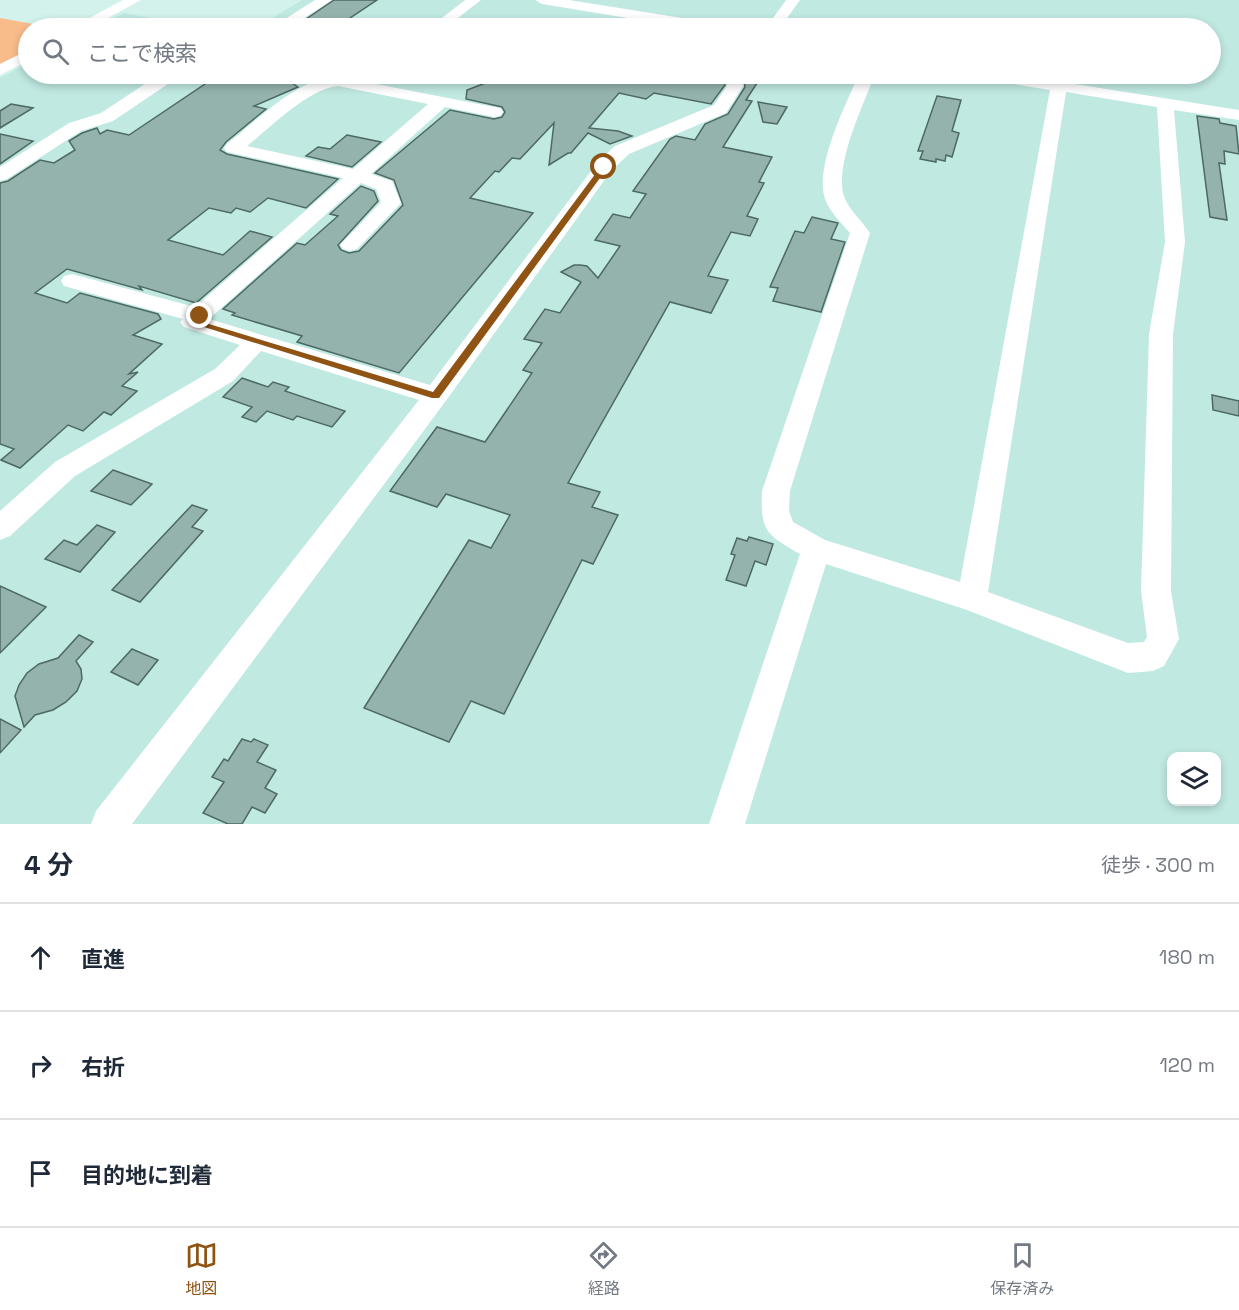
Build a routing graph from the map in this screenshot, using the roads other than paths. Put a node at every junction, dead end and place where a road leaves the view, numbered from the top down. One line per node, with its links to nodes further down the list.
1 (134, 0): 6 (street)
2 (325, 0): 7 (street)
3 (474, 0): 8 (street)
4 (542, 0): 9 (street)
5 (793, 0): 10 (street)
6 (99, 18)
7 (295, 18)
8 (450, 18)
9 (652, 18)
10 (780, 18)
11 (18, 60): 12 (street)
12 (0, 70)
13 (157, 84): 26 (street)
14 (321, 84): 27 (street)
15 (352, 84): 20 (street)
16 (366, 84): 20 (street)
17 (735, 84): 32 (street)
18 (863, 84): 34 (street)
19 (1046, 84): 21 (street)
20 (363, 86): 22 (street)
21 (1059, 86): 23 (street); 35 (street)
22 (441, 102): 24 (street); 27 (street)
23 (1165, 104): 25 (street); 35 (street)
24 (494, 111)
25 (1239, 115)
26 (0, 175)
27 (358, 176): 28 (street); 30 (street)
28 (350, 245)
29 (72, 281): 30 (street)
30 (200, 316): 31 (street)
31 (256, 342): 32 (street); 33 (street)
32 (435, 396): 36 (street)
33 (0, 528)
34 (816, 549): 35 (street); 37 (street)
35 (972, 599)
36 (109, 824)
37 (727, 824)

